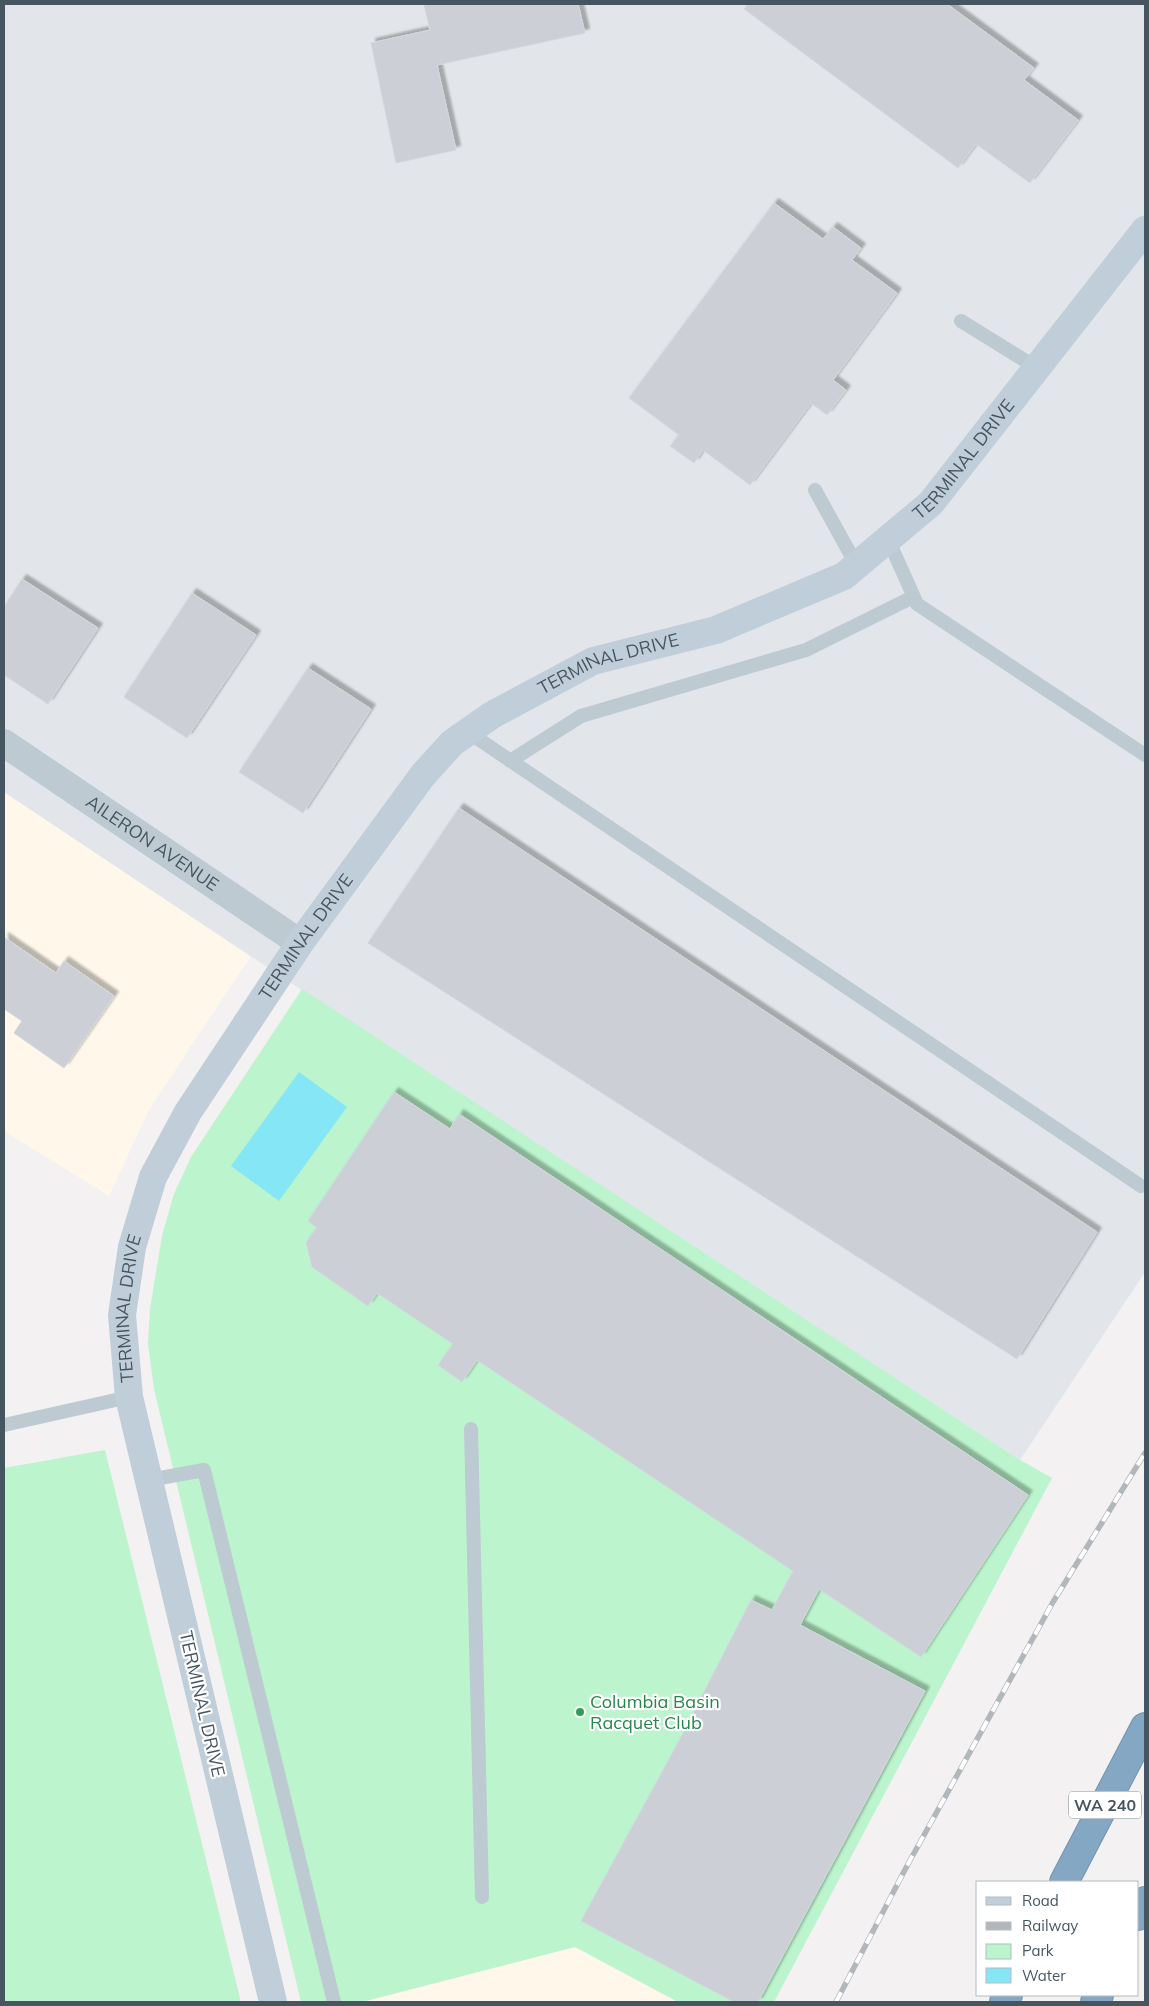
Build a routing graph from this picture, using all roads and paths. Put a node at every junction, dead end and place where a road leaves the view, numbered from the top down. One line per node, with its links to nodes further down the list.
1 (1145, 230): 3 (street, TERMINAL DRIVE)
2 (962, 320): 3 (lane)
3 (1037, 368): 5 (street, TERMINAL DRIVE)
4 (815, 490): 6 (lane)
5 (888, 539): 6 (street, TERMINAL DRIVE); 7 (lane)
6 (857, 566): 8 (street, TERMINAL DRIVE)
7 (913, 597): 10 (lane); 11 (lane)
8 (468, 732): 11 (lane); 12 (street, TERMINAL DRIVE)
9 (4, 744): 12 (street, AILERON AVENUE)
10 (1145, 755)
11 (510, 761): 13 (lane)
12 (300, 943): 14 (street, TERMINAL DRIVE)
13 (1141, 1186)
14 (129, 1397): 15 (lane); 17 (street, TERMINAL DRIVE)
15 (4, 1425)
16 (472, 1429): 20 (lane)
17 (149, 1480): 23 (street, TERMINAL DRIVE); 24 (lane)
18 (1145, 1727): 19 (highway, WA 240)
19 (1065, 1881)
20 (482, 1897)
21 (1145, 1901): 22 (highway)
22 (1139, 1914)
23 (273, 2002)
24 (334, 2002)

